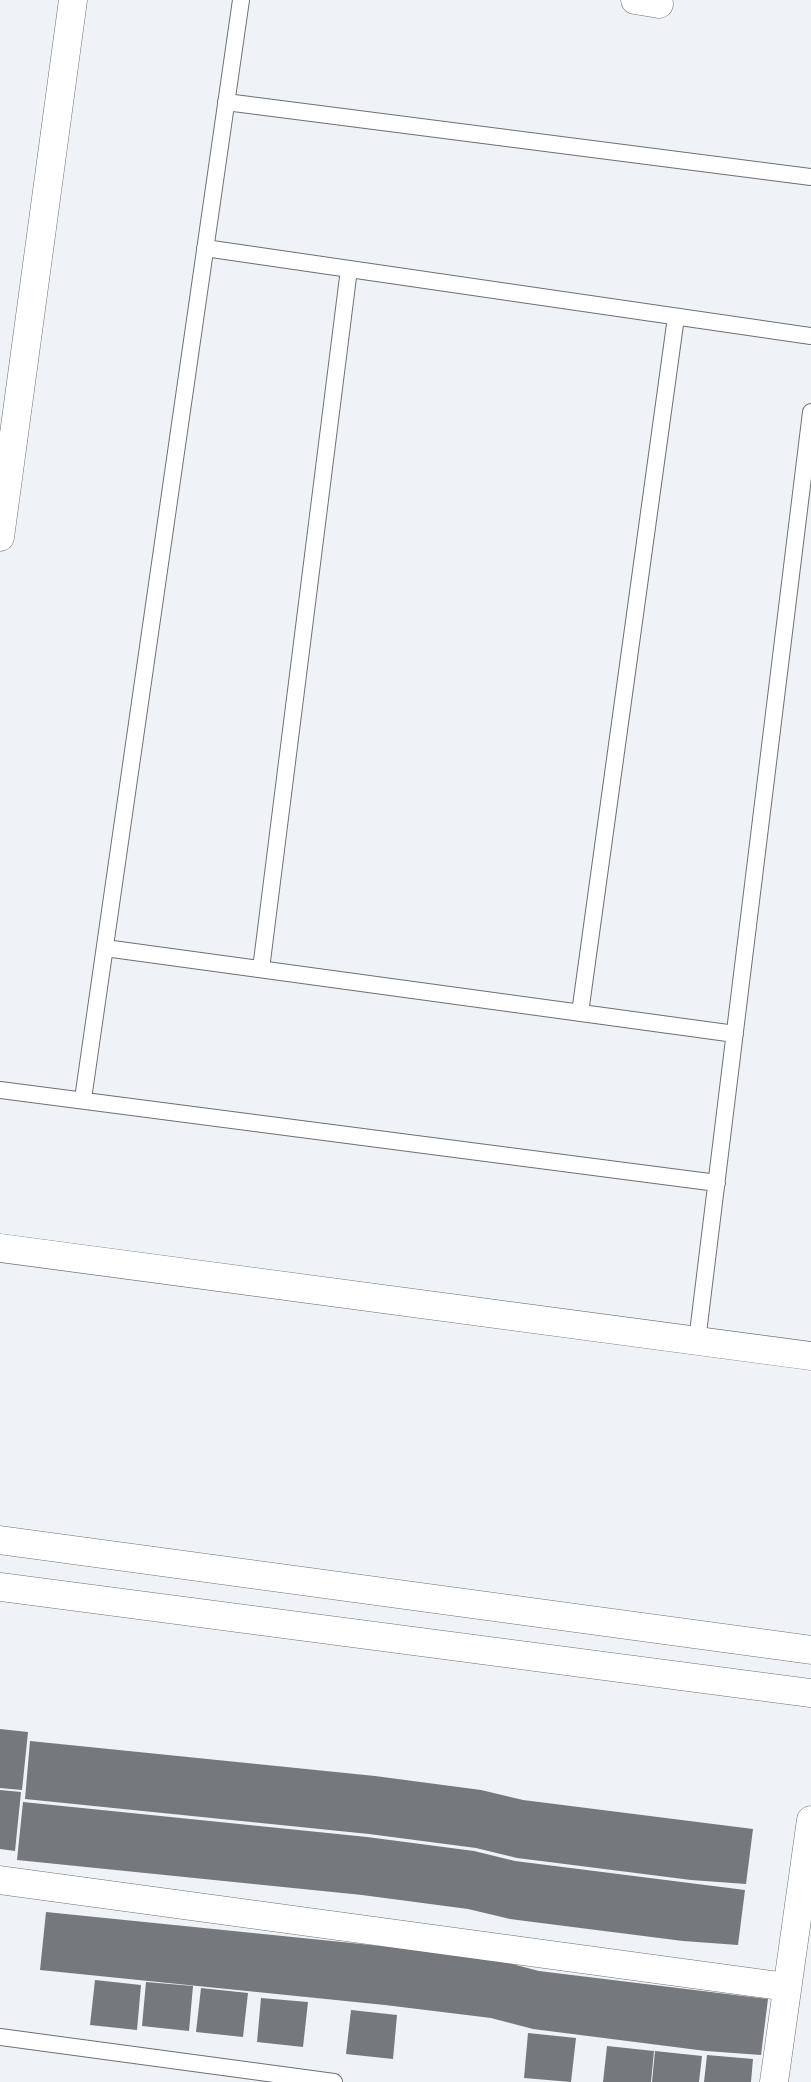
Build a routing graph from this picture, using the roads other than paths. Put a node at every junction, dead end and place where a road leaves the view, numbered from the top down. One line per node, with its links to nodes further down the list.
1 (73, 0): 10 (street)
2 (241, 0): 3 (lane)
3 (226, 102): 4 (lane); 5 (lane)
4 (811, 177)
5 (205, 248): 6 (lane); 11 (lane)
6 (349, 268): 7 (lane); 12 (lane)
7 (676, 317): 8 (lane); 13 (lane)
8 (811, 336)
9 (811, 412): 14 (lane)
10 (0, 537)
11 (105, 948): 12 (lane); 16 (lane)
12 (261, 969): 13 (lane)
13 (580, 1013): 14 (lane)
14 (735, 1034): 17 (lane)
15 (0, 1090): 16 (lane)
16 (83, 1100): 17 (lane)
17 (717, 1183): 19 (lane)
18 (0, 1248): 19 (street)
19 (697, 1341): 20 (street)
20 (811, 1356)
21 (0, 1540): 23 (street)
22 (0, 1587): 24 (street)
23 (811, 1650)
24 (811, 1693)
25 (811, 1820): 27 (street)
26 (0, 1880): 27 (street)
27 (787, 1987): 30 (street)
28 (0, 2037): 29 (lane)
29 (334, 2082)
30 (774, 2082)

